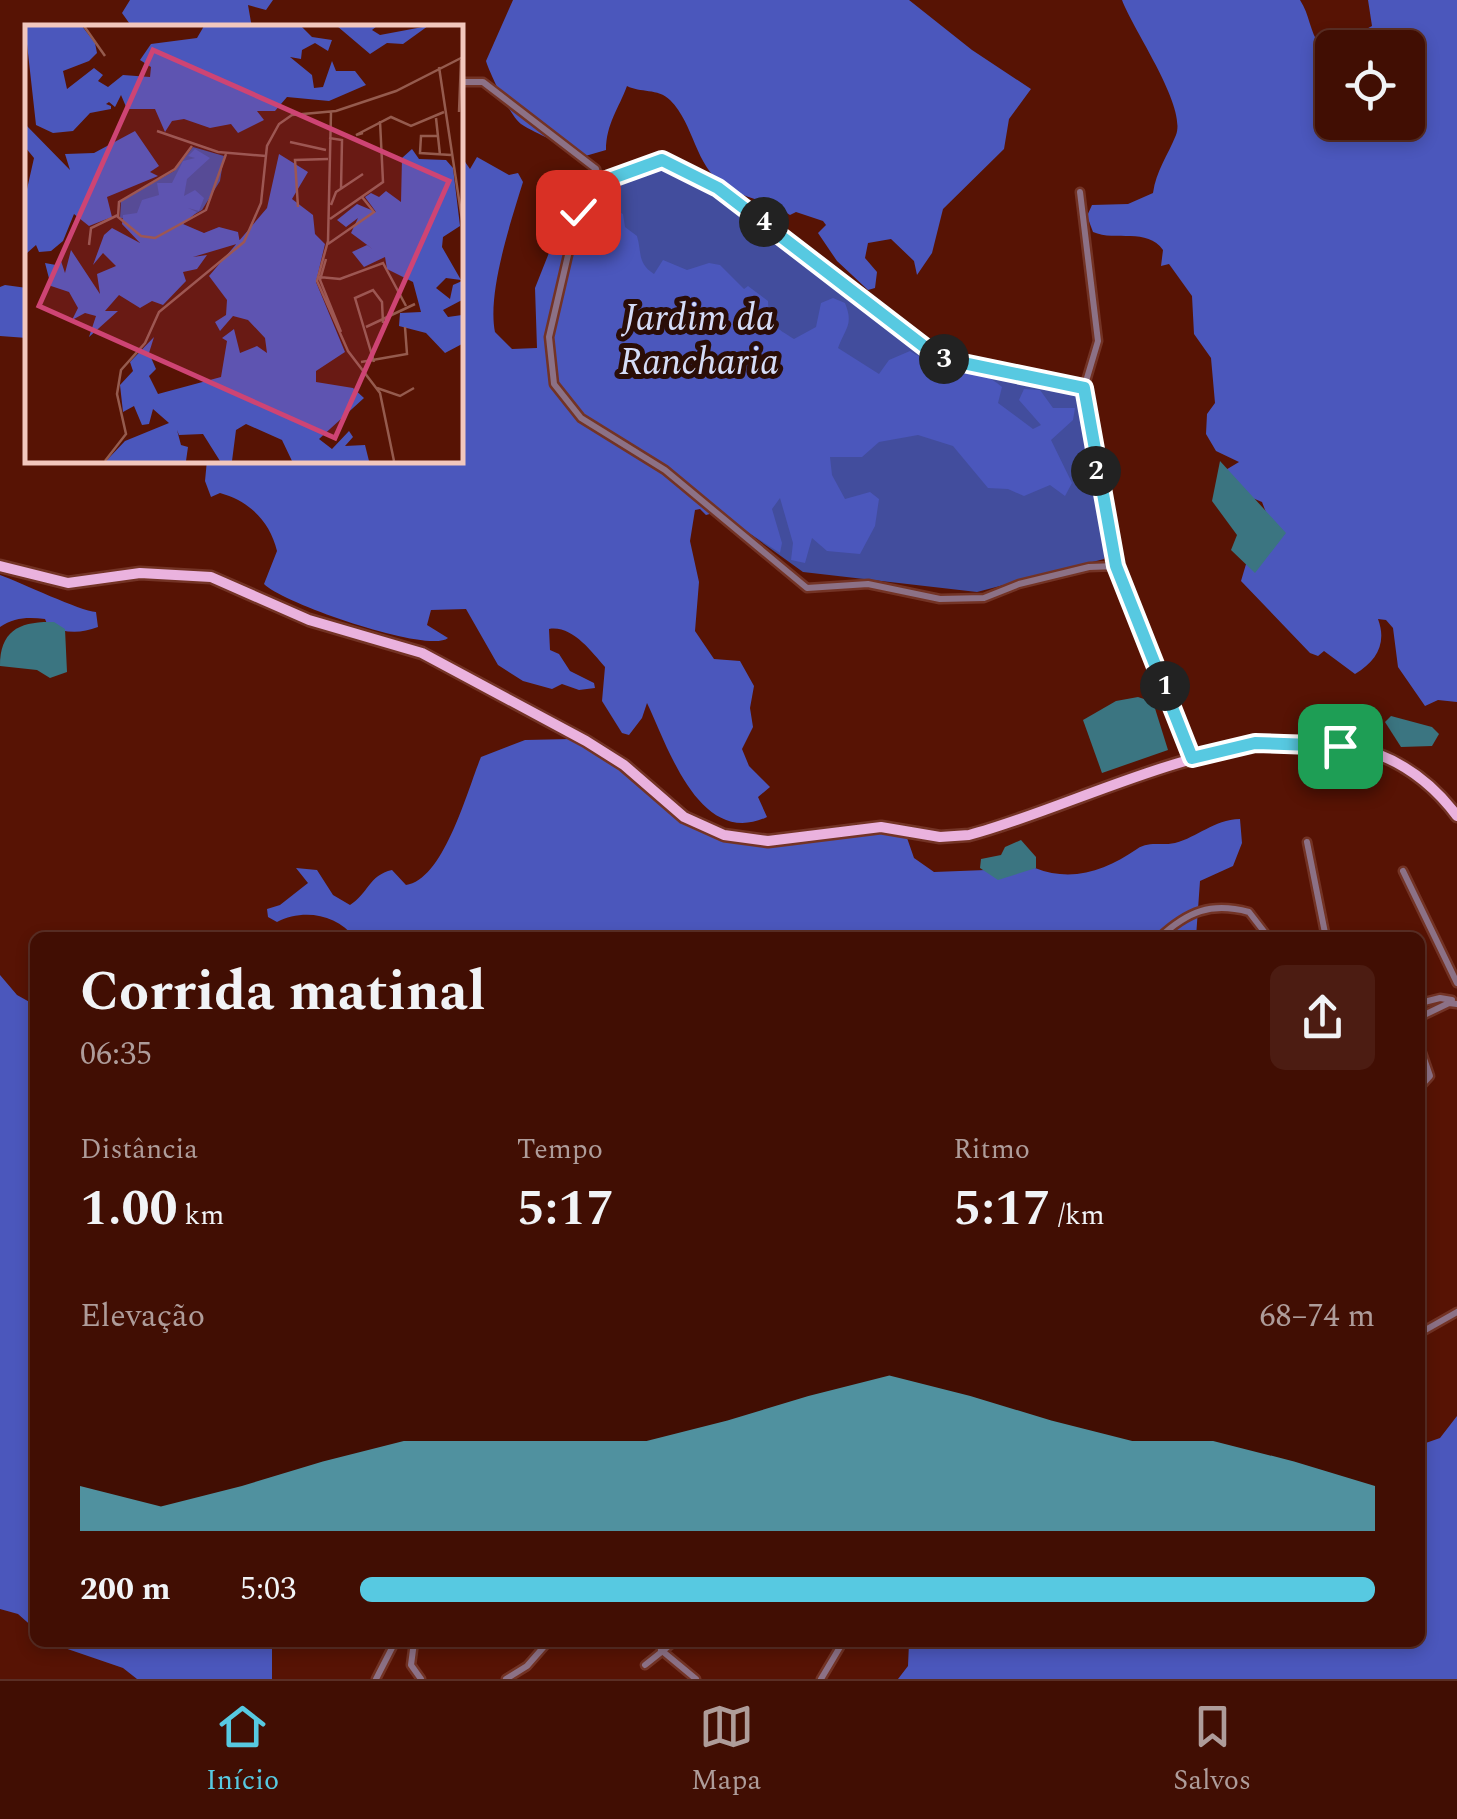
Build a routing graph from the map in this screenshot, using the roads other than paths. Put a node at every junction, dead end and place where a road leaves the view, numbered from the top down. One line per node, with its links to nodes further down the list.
1 (462, 82): 2 (street)
2 (599, 182): 4 (street); 6 (street)
3 (1080, 192): 4 (street)
4 (1084, 388): 6 (street)
5 (0, 566): 7 (main road)
6 (1116, 566): 7 (street)
7 (1192, 758): 8 (main road)
8 (1457, 816)
9 (1308, 842): 13 (street)
10 (1404, 871): 14 (street)
11 (1166, 932): 12 (street)
12 (1264, 932)
13 (1325, 932)
14 (1457, 984)
15 (1425, 1002): 16 (street)
16 (1457, 1004): 17 (street)
17 (1425, 1015)
18 (1457, 1312): 19 (street)
19 (1425, 1330)
20 (393, 1647): 27 (street)
21 (412, 1647): 28 (street)
22 (544, 1647): 29 (street)
23 (666, 1647): 25 (street)
24 (840, 1647): 31 (street)
25 (661, 1650): 26 (street); 30 (street)
26 (645, 1664)
27 (376, 1679)
28 (421, 1679)
29 (506, 1679)
30 (696, 1679)
31 (821, 1679)

